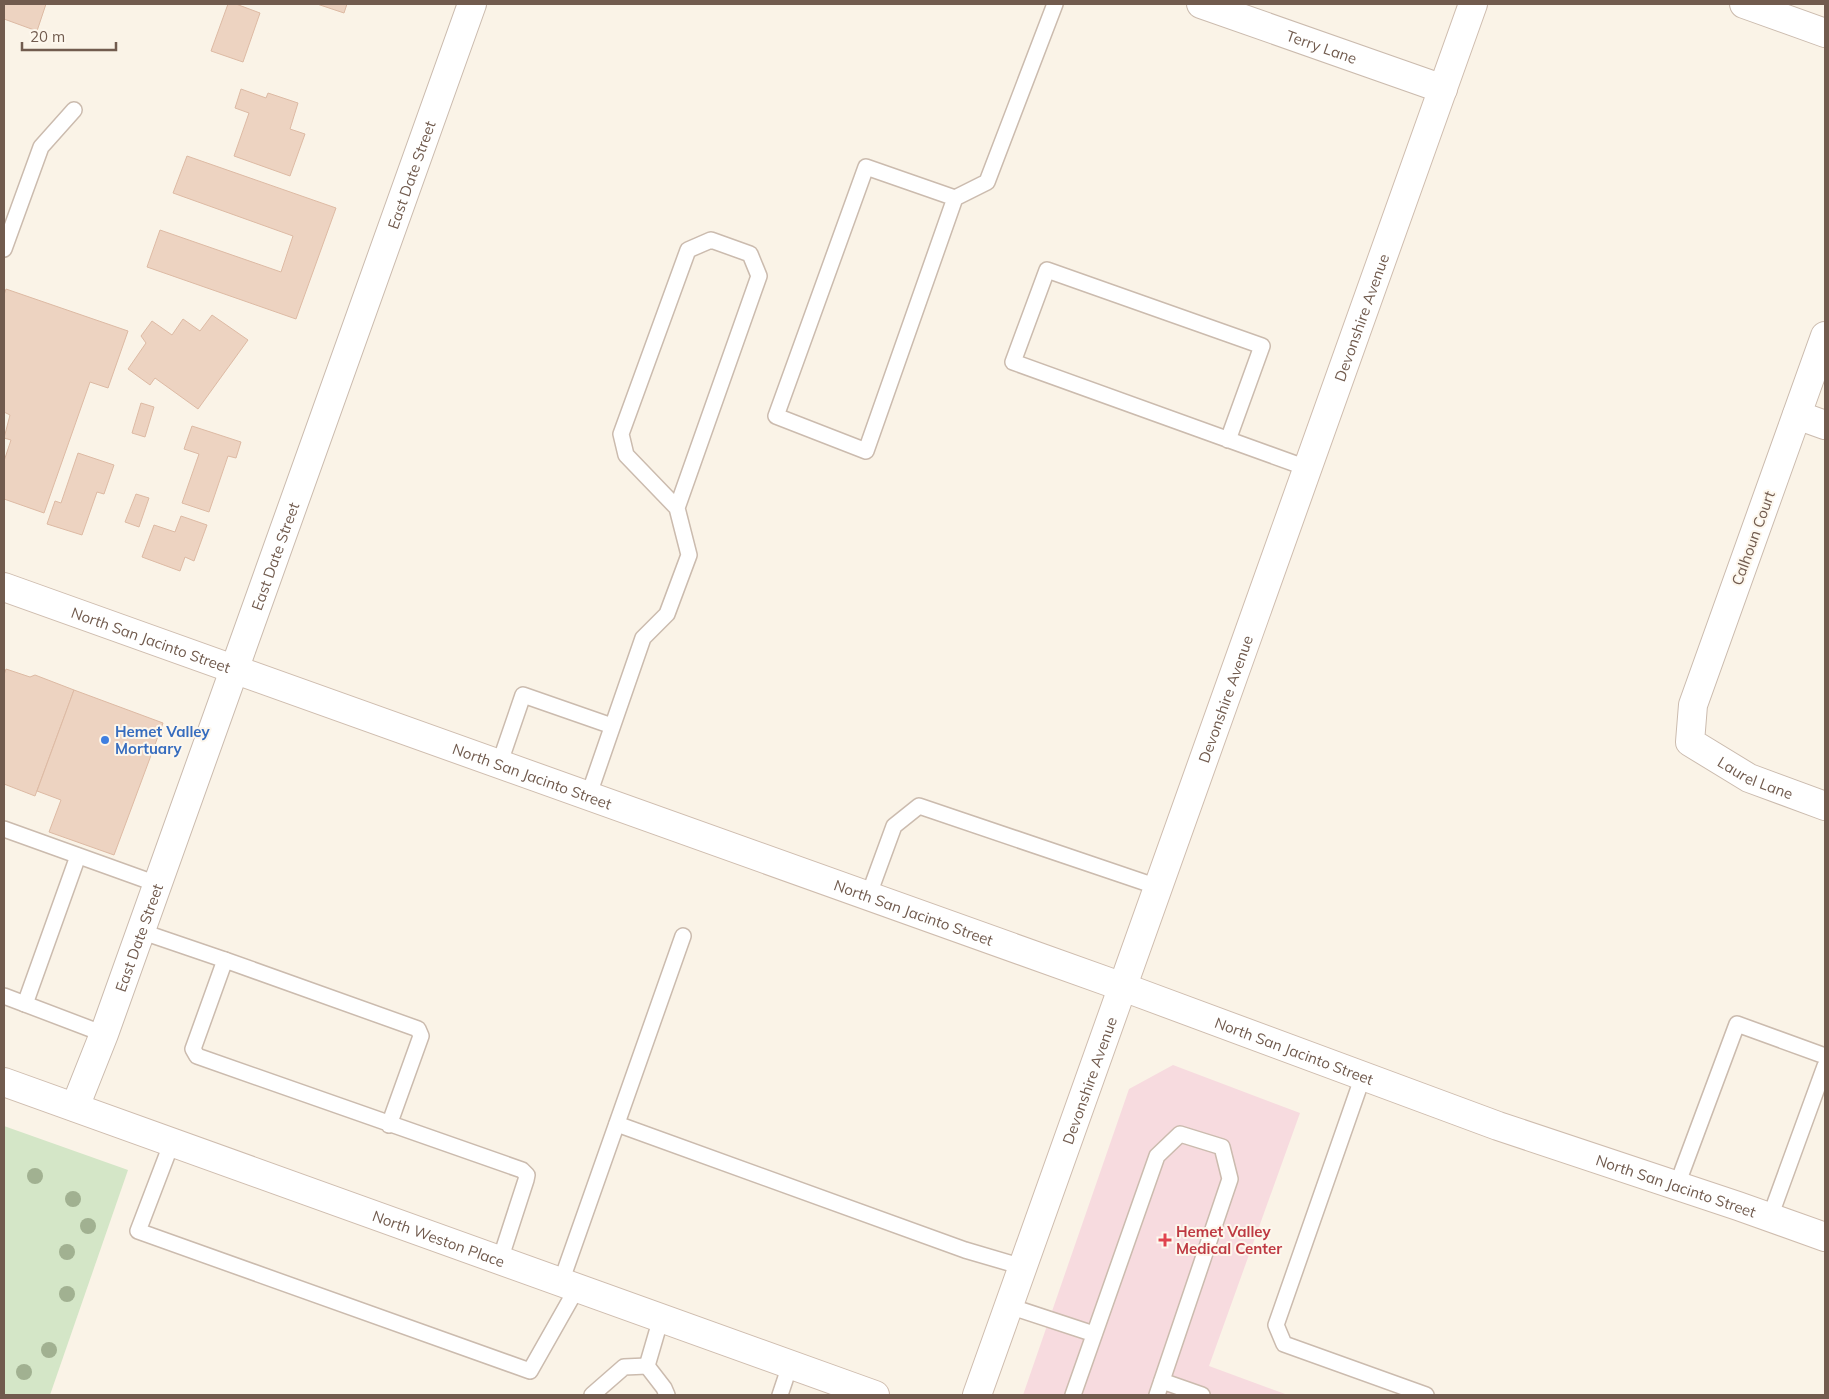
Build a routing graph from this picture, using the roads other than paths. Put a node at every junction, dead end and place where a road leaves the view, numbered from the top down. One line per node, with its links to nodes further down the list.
1 (472, 4): 18 (street, East Date Street)
2 (1055, 4): 9 (lane)
3 (1201, 4): 7 (street, Terry Lane)
4 (1473, 4): 7 (street, Devonshire Avenue)
5 (1744, 4): 6 (street)
6 (1825, 33)
7 (1443, 89): 15 (street, Devonshire Avenue)
8 (74, 110): 10 (lane)
9 (955, 198): 9 (lane)
10 (4, 249)
11 (1825, 336): 12 (street, Calhoun Court)
12 (1797, 415): 13 (street); 20 (street, Calhoun Court)
13 (1825, 425)
14 (1228, 440): 14 (lane); 15 (lane)
15 (1307, 468): 27 (street, Devonshire Avenue)
16 (677, 508): 16 (lane); 19 (lane)
17 (4, 587): 18 (street, North San Jacinto Street)
18 (233, 670): 21 (street, North San Jacinto Street); 26 (street, East Date Street)
19 (612, 726): 21 (lane); 22 (lane)
20 (1690, 742): 23 (street, Laurel Lane)
21 (499, 765): 22 (street, North San Jacinto Street)
22 (588, 796): 28 (street, North San Jacinto Street)
23 (1825, 806)
24 (4, 829): 25 (lane)
25 (78, 856): 26 (lane); 34 (lane)
26 (157, 884): 29 (street, East Date Street)
27 (1158, 887): 28 (lane); 32 (street, Devonshire Avenue)
28 (868, 896): 32 (street, North San Jacinto Street)
29 (140, 931): 31 (lane); 35 (street, East Date Street)
30 (684, 936): 41 (lane)
31 (225, 960): 42 (lane); 42 (lane)
32 (1123, 987): 38 (street, North San Jacinto Street); 48 (street, Devonshire Avenue)
33 (4, 996): 34 (lane)
34 (25, 1004): 35 (lane)
35 (104, 1034): 40 (street, East Date Street)
36 (1825, 1056): 44 (lane)
37 (1825, 1066): 45 (lane)
38 (1363, 1076): 44 (street, North San Jacinto Street); 63 (lane)
39 (4, 1082): 40 (street, North Weston Place)
40 (75, 1107): 43 (street, North Weston Place)
41 (617, 1124): 48 (lane); 49 (lane)
42 (390, 1125): 47 (lane)
43 (172, 1142): 47 (street, North Weston Place); 49 (lane)
44 (1677, 1185): 45 (street, North San Jacinto Street)
45 (1770, 1217): 46 (street, North San Jacinto Street)
46 (1825, 1237)
47 (500, 1260): 49 (street, North Weston Place)
48 (1023, 1267): 50 (street, Devonshire Avenue)
49 (569, 1285): 51 (street, North Weston Place)
50 (1009, 1306): 52 (lane); 60 (street, Devonshire Avenue)
51 (661, 1318): 53 (street, North Weston Place); 54 (lane)
52 (1094, 1334): 55 (lane); 61 (lane)
53 (790, 1364): 58 (lane); 59 (street, North Weston Place)
54 (647, 1366): 56 (lane); 57 (lane)
55 (1159, 1388): 62 (lane)
56 (592, 1395)
57 (667, 1395)
58 (780, 1395)
59 (876, 1395)
60 (978, 1395)
61 (1073, 1395)
62 (1202, 1395)
63 (1426, 1395)

